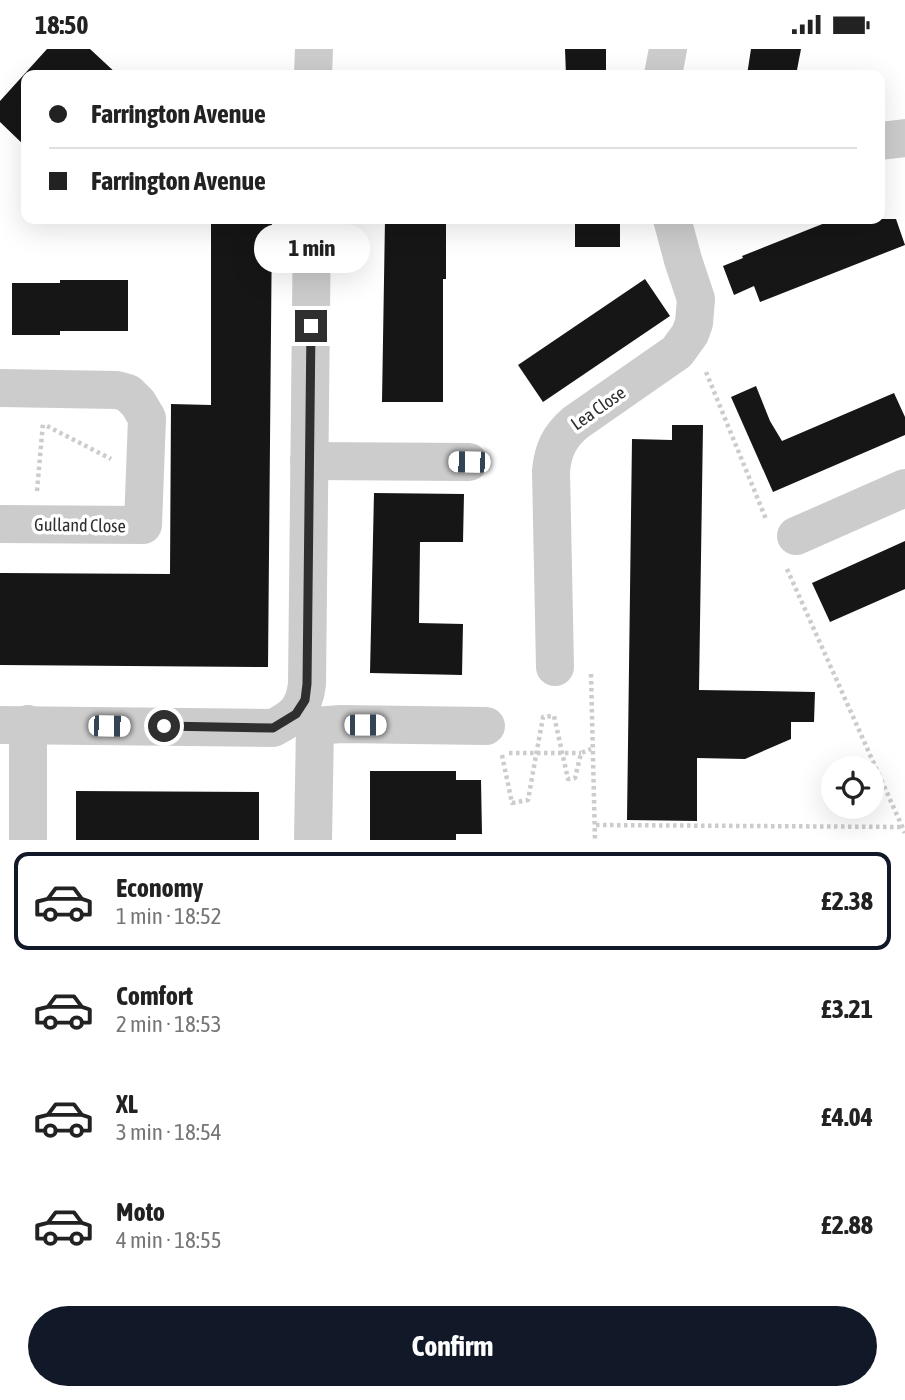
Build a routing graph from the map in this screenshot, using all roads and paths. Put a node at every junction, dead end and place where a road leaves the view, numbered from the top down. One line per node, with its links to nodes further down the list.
1 (314, 49): 3 (street)
2 (667, 49): 4 (street)
3 (313, 70)
4 (664, 70)
5 (905, 138): 6 (street)
6 (885, 140)
7 (312, 224): 12 (street)
8 (673, 224): 9 (street)
9 (684, 344): 17 (path); 18 (street, Lea Close)
10 (0, 388): 11 (street, Gulland Close)
11 (40, 410): 14 (path); 14 (street, Gulland Close); 16 (path)
12 (309, 461): 13 (street); 19 (street)
13 (469, 462)
14 (145, 478): 16 (street, Gulland Close)
15 (905, 488): 17 (street)
16 (17, 524)
17 (781, 538): 24 (path)
18 (555, 667): 23 (path)
19 (305, 720): 20 (street); 21 (street); 26 (street)
20 (14, 725): 25 (street)
21 (494, 739): 22 (path)
22 (581, 753)
23 (596, 825): 24 (path); 27 (path)
24 (904, 830)
25 (28, 840)
26 (313, 840)
27 (595, 840)

